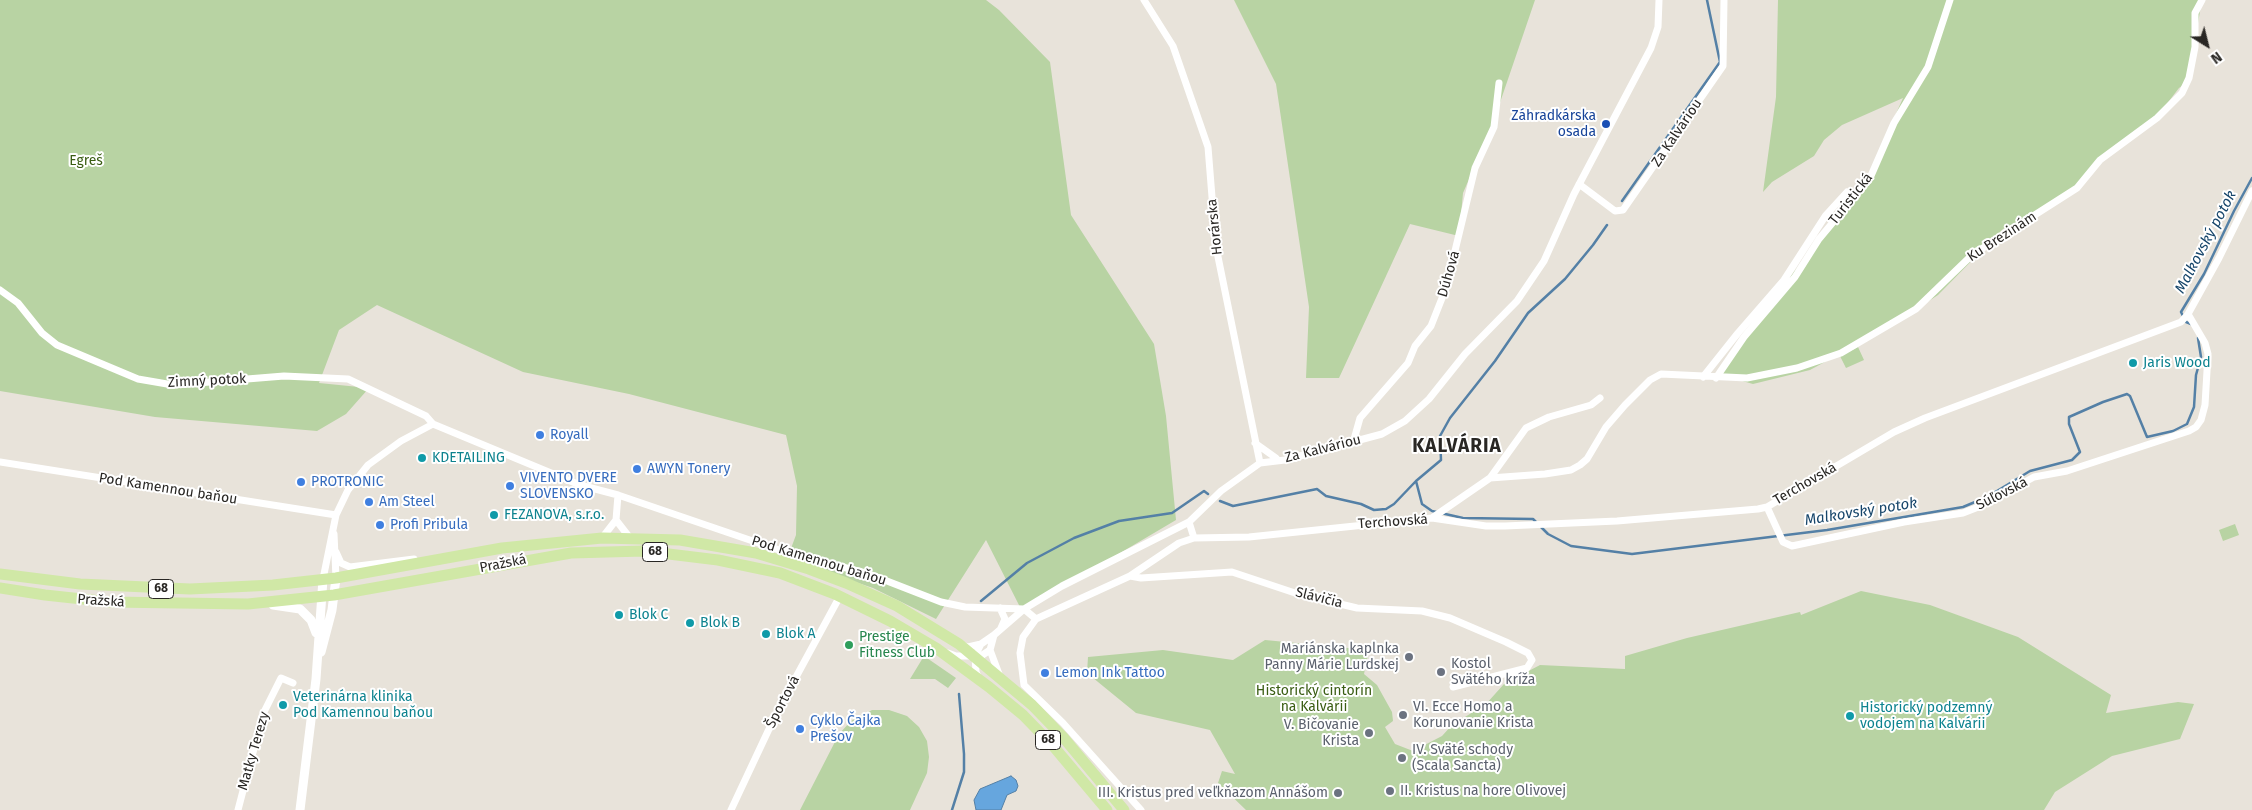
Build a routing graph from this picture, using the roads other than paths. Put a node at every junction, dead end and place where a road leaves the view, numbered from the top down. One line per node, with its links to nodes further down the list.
1 (1144, 0): 17 (street, Horárska)
2 (1659, 0): 7 (street, Za Kalváriou)
3 (1724, 0): 7 (street, Za Kalváriou)
4 (1950, 0): 13 (street, Turistická)
5 (2202, 0): 13 (street, Ku Brezinám)
6 (1499, 83): 16 (street, Dúhová)
7 (1579, 184): 16 (street, Za Kalváriou)
8 (2252, 191): 11 (street)
9 (1846, 192): 12 (street, Turistická)
10 (0, 290): 15 (street, Zimný potok)
11 (2185, 317): 23 (street, Terchovská); 23 (street, Súľovská)
12 (1703, 377): 13 (street, Ku Brezinám); 21 (street, Ku Brezinám)
13 (1716, 378)
14 (1600, 398): 21 (street)
15 (433, 424): 22 (street, Pod Kamennou baňou); 24 (street)
16 (1353, 442): 20 (street, Za Kalváriou)
17 (1255, 443): 18 (street); 20 (street, Horárska)
18 (1276, 458)
19 (0, 462): 24 (street, Pod Kamennou baňou)
20 (1260, 463): 27 (street, Za Kalváriou)
21 (1490, 478): 25 (street)
22 (618, 495): 26 (street); 44 (street, Pod Kamennou baňou)
23 (1767, 507): 25 (street, Terchovská)
24 (336, 514): 28 (street)
25 (1434, 516): 31 (street, Terchovská)
26 (616, 520): 29 (street); 30 (street)
27 (1189, 522): 31 (street); 45 (street, Za Kalváriou)
28 (333, 528): 32 (street); 37 (street)
29 (602, 538): 30 (main road, Pražská / 68); 33 (main road, Pražská / 68)
30 (630, 538): 51 (main road, Pražská / 68)
31 (1194, 538): 35 (street, Terchovská)
32 (336, 552): 33 (street, Pražská); 36 (street)
33 (449, 558): 36 (main road, Pražská / 68)
34 (0, 574): 37 (main road, Pražská / 68)
35 (1130, 576): 47 (street, Slávičia); 60 (street, Slávičia)
36 (336, 578): 37 (main road, Pražská / 68); 40 (street)
37 (323, 579): 42 (street)
38 (0, 588): 43 (main road, Pražská / 68)
39 (358, 591): 40 (main road, Pražská / 68); 41 (main road, Pražská / 68); 46 (street)
40 (334, 595): 42 (main road, Pražská / 68); 46 (street)
41 (840, 596): 53 (main road, Pražská / 68); 63 (street, Športová)
42 (322, 597): 43 (main road, Pražská / 68); 50 (street)
43 (248, 604): 50 (street)
44 (1000, 608): 45 (street, Pod Kamennou baňou); 48 (street)
45 (1024, 608): 47 (street); 48 (street, Za Kalváriou)
46 (332, 610): 57 (street)
47 (1036, 619): 66 (street)
48 (1001, 629): 49 (street, Za Kalváriou)
49 (994, 635): 52 (street, Za Kalváriou); 54 (street)
50 (318, 638): 57 (street)
51 (959, 644): 52 (street); 55 (main road, Pražská / 68)
52 (981, 644): 55 (street)
53 (936, 648): 55 (street); 58 (main road, Pražská / 68)
54 (990, 650): 55 (street); 56 (street)
55 (975, 656): 56 (main road, 68); 58 (street)
56 (1000, 676): 65 (main road, 68)
57 (316, 679): 62 (street)
58 (979, 680): 64 (main road, 68)
59 (293, 683): 61 (street, Matky Terezy)
60 (1453, 687)
61 (238, 810)
62 (300, 810)
63 (731, 810)
64 (1107, 810)
65 (1124, 810)
66 (1141, 810)

